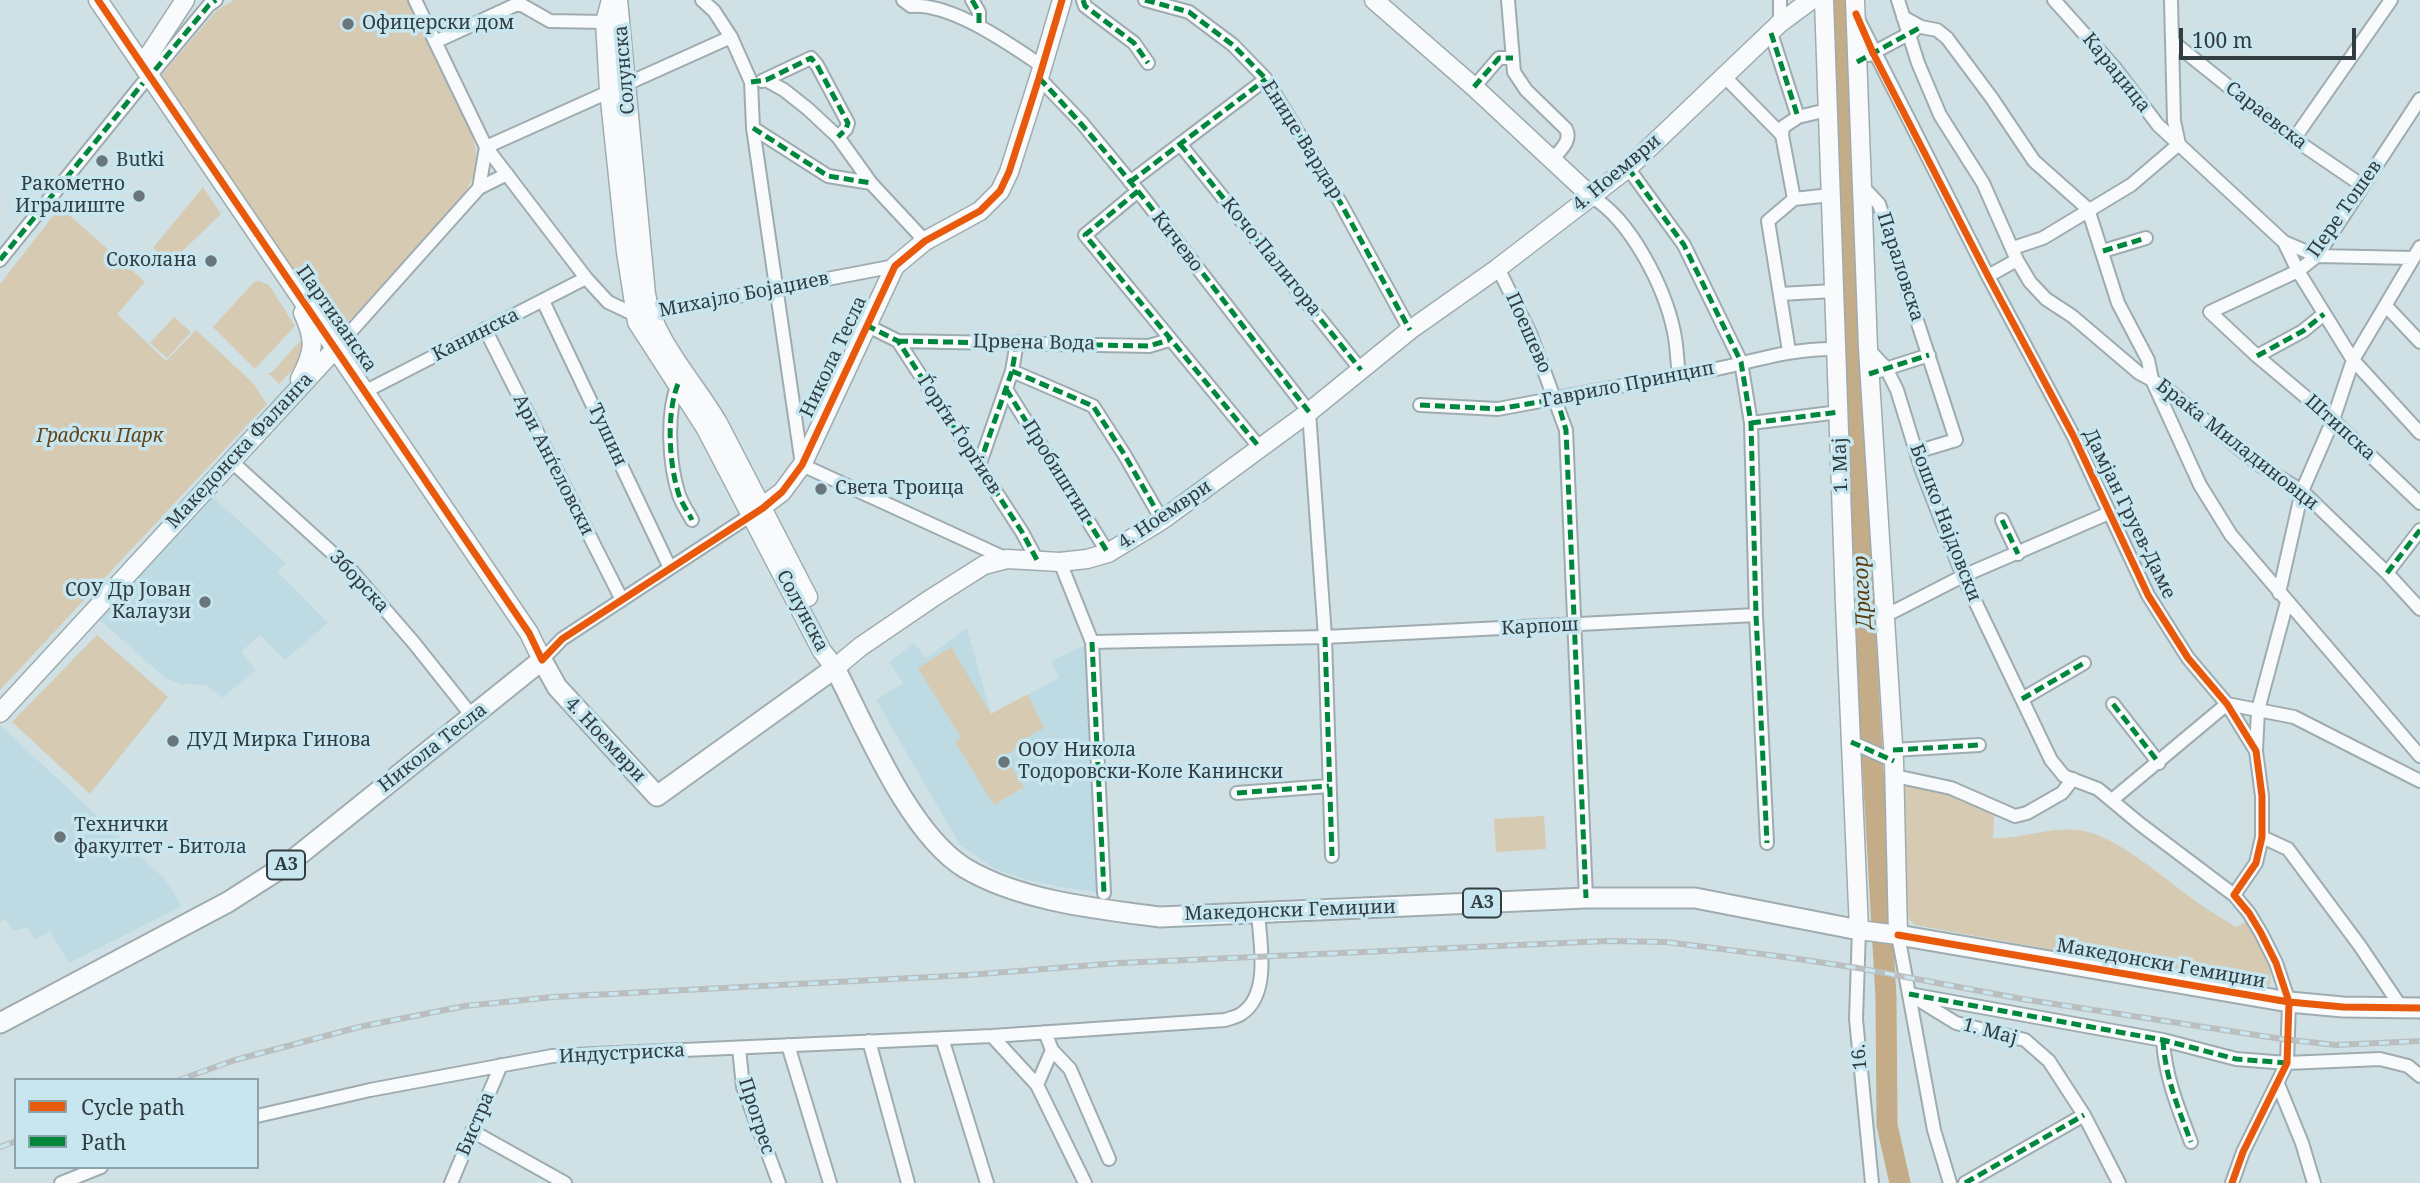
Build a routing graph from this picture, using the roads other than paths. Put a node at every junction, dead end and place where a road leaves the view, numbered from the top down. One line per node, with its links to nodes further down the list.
1 (98, 0): 36 (street, Партизанска)
2 (185, 0): 36 (street)
3 (216, 0): 36 (street)
4 (415, 0): 30 (street)
5 (611, 0): 24 (street, Солунска)
6 (618, 0): 43 (street, Солунска)
7 (702, 0): 29 (street)
8 (904, 0): 25 (street, Кичево)
9 (972, 0): 25 (street)
10 (1062, 0): 37 (street, Никола Тесла)
11 (1083, 0): 35 (street)
12 (1145, 0): 39 (street, Ениџе Вардар)
13 (1374, 0): 44 (street)
14 (1508, 0): 33 (street)
15 (1780, 0): 27 (street)
16 (1811, 0): 27 (street, 4. Ноември)
17 (1824, 0): 46 (street, 1. Мај)
18 (1898, 0): 23 (street)
19 (2054, 0): 49 (street, Караџица)
20 (2171, 0): 31 (street)
21 (2391, 0): 53 (street)
22 (1855, 7): 32 (street, Дамјан Груев-Даме); 34 (street, 1. Мај)
23 (1903, 17): 26 (street, Браќа Миладиновци); 28 (street)
24 (605, 22): 30 (street); 43 (street, Солунска)
25 (979, 25): 37 (street, Кичево)
26 (1921, 27): 28 (street); 68 (street, Браќа Миладиновци)
27 (1775, 28): 38 (street, 4. Ноември); 47 (street)
28 (1908, 35): 32 (street); 74 (street)
29 (731, 37): 41 (street); 43 (street)
30 (435, 42): 56 (street)
31 (2173, 43): 48 (street); 53 (street, Сараевска)
32 (1873, 53): 34 (street); 80 (street, Дамјан Груев-Даме)
33 (1513, 58): 44 (street); 57 (street)
34 (1857, 62): 61 (street, 1. Мај)
35 (1148, 63)
36 (149, 67): 81 (street, Партизанска)
37 (1041, 72): 62 (street, Кичево); 70 (street, Никола Тесла)
38 (1725, 77): 51 (street); 58 (street, 4. Ноември)
39 (1266, 79): 54 (street); 93 (street, Ениџе Вардар)
40 (766, 80): 41 (street); 52 (street); 52 (street)
41 (751, 82): 50 (street)
42 (143, 83): 76 (street)
43 (617, 87): 56 (street); 89 (street, Солунска)
44 (1474, 87): 57 (street)
45 (2420, 99): 63 (street, Пере Тошев)
46 (1827, 110): 47 (street); 65 (street, 1. Мај)
47 (1798, 117): 51 (street)
48 (2174, 121): 49 (street); 55 (street)
49 (2158, 125): 55 (street, Караџица)
50 (753, 128): 60 (street); 83 (street)
51 (1782, 135): 67 (street)
52 (838, 137): 60 (street)
53 (2294, 139): 63 (street, Сараевска)
54 (1180, 144): 62 (street); 105 (street, Кочо Палигора)
55 (2179, 144): 68 (street); 71 (street, Караџица)
56 (486, 147): 59 (street); 64 (street)
57 (1553, 159): 66 (street)
58 (1628, 168): 66 (street, 4. Ноември); 104 (street)
59 (507, 174): 64 (street, Македонска Фаланга); 82 (street)
60 (871, 183): 70 (street)
61 (1861, 185): 101 (street, Параловска); 107 (street, 1. Мај)
62 (1134, 187): 94 (street); 116 (street, Кичево)
63 (2362, 187): 75 (street, Пере Тошев)
64 (479, 188): 98 (street, Македонска Фаланга)
65 (1831, 195): 67 (street); 84 (street, 1. Мај)
66 (1592, 197): 78 (street, 4. Ноември); 108 (street)
67 (1794, 199): 85 (street)
68 (2088, 209): 72 (street, Браќа Миладиновци); 74 (street)
69 (2146, 238): 72 (street)
70 (925, 241): 77 (street, Никола Тесла)
71 (2284, 242): 75 (street); 79 (street)
72 (2103, 251): 109 (street, Браќа Миладиновци)
73 (2417, 253): 75 (street); 87 (street)
74 (2015, 254): 80 (street); 109 (street)
75 (2317, 256): 79 (street, Пере Тошев)
76 (0, 260)
77 (895, 266): 83 (street, Михајло Бојаџиев); 91 (street, Никола Тесла)
78 (1498, 268): 93 (street, 4. Ноември); 114 (street, Поешево)
79 (2298, 271): 88 (street, Пере Тошев); 90 (street)
80 (1988, 276): 129 (street, Дамјан Груев-Даме)
81 (288, 278): 98 (street, Партизанска); 113 (street)
82 (586, 278): 86 (street, Канинска); 89 (street)
83 (776, 288): 89 (street, Михајло Бојаџиев); 124 (street)
84 (1834, 291): 85 (street); 99 (street, 1. Мај)
85 (1780, 294): 100 (street)
86 (543, 301): 92 (street, Канинска); 139 (street, Тушин)
87 (2386, 306): 97 (street); 103 (street)
88 (2210, 312): 102 (street, Штипска)
89 (642, 313): 110 (street, Солунска); 128 (street, Солунска)
90 (2325, 314): 102 (street); 103 (street)
91 (866, 325): 95 (street); 124 (street, Никола Тесла)
92 (485, 330): 112 (street, Канинска); 143 (street, Ари Анѓеловски)
93 (1410, 330): 105 (street, 4. Ноември)
94 (1169, 340): 96 (street, Црвена Вода); 121 (street)
95 (898, 341): 96 (street, Црвена Вода); 125 (street, Ѓорѓи Ѓорѓиев)
96 (1017, 342): 106 (street)
97 (2420, 342)
98 (336, 348): 112 (street, Партизанска); 113 (street, Македонска Фаланга)
99 (1836, 349): 100 (street, Гаврило Принцип); 117 (street, 1. Мај)
100 (1789, 351): 104 (street, Гаврило Принцип)
101 (1929, 355): 107 (street); 122 (street, Параловска)
102 (2257, 356): 118 (street, Штипска)
103 (2353, 360): 118 (street); 120 (street)
104 (1741, 362): 108 (street, Гаврило Принцип); 119 (street)
105 (1361, 370): 116 (street, 4. Ноември)
106 (1012, 371): 111 (street); 131 (street)
107 (1878, 371): 122 (street, Бошко Најдовски); 146 (street, 1. Мај)
108 (1679, 375): 114 (street, Гаврило Принцип)
109 (2152, 380): 126 (street, Браќа Миладиновци); 142 (street)
110 (678, 384): 128 (street, Солунска); 130 (street)
111 (1006, 389): 125 (street); 134 (street, Пробиштип)
112 (366, 391): 150 (street, Партизанска)
113 (292, 394): 123 (street, Македонска Фаланга)
114 (1557, 399): 115 (street, Гаврило Принцип); 147 (street, Поешево)
115 (1420, 405)
116 (1309, 411): 121 (street, 4. Ноември); 148 (street)
117 (1839, 412): 119 (street); 159 (street, 1. Мај)
118 (2333, 421): 126 (street); 127 (street, Штипска)
119 (1751, 423): 145 (street)
120 (2420, 433)
121 (1260, 448): 131 (street, 4. Ноември)
122 (1916, 452): 141 (street, Бошко Најдовски)
123 (231, 461): 157 (street, Македонска Фаланга); 158 (street, Зборска)
124 (802, 464): 128 (street, Никола Тесла); 136 (street)
125 (979, 466): 137 (street, Ѓорѓи Ѓорѓиев)
126 (2302, 491): 140 (street, Браќа Миладиновци); 142 (street)
127 (2420, 503)
128 (757, 512): 139 (street, Никола Тесла); 152 (street, Солунска)
129 (2109, 513): 135 (street); 155 (street, Дамјан Груев-Даме)
130 (692, 520)
131 (1162, 520): 134 (street, 4. Ноември)
132 (2002, 520): 135 (street)
133 (2420, 530): 140 (street)
134 (1108, 553): 138 (street, 4. Ноември)
135 (2018, 554): 141 (street)
136 (1007, 559): 137 (street, 4. Ноември); 152 (street, 4. Ноември)
137 (1037, 560): 138 (street, 4. Ноември)
138 (1059, 562): 149 (street)
139 (670, 568): 143 (street, Никола Тесла)
140 (2387, 573): 144 (street, Браќа Миладиновци)
141 (1963, 576): 146 (street); 153 (street, Бошко Најдовски)
142 (2283, 598): 156 (street); 162 (street)
143 (622, 600): 150 (street, Никола Тесла)
144 (2420, 609)
145 (1756, 615): 147 (street, Карпош); 171 (street)
146 (1885, 616): 163 (street, 1. Мај)
147 (1574, 626): 148 (street, Карпош); 175 (street, Поешево)
148 (1325, 637): 149 (street, Карпош); 167 (street)
149 (1092, 642): 173 (street)
150 (542, 660): 152 (main road, 4. Ноември); 158 (main road, Никола Тесла / A3)
151 (2084, 663): 153 (street)
152 (835, 668): 176 (main road, Македонски Гемиџии / A3)
153 (2022, 699): 165 (street, Бошко Најдовски)
154 (2113, 704): 164 (street)
155 (2227, 704): 156 (street); 161 (street, Дамјан Груев-Даме); 164 (street)
156 (2259, 710): 161 (street); 166 (street)
157 (0, 713)
158 (472, 716): 182 (main road, Никола Тесла / A3)
159 (1855, 744): 163 (street); 177 (street, 1. Мај)
160 (1979, 745): 163 (street)
161 (2256, 751): 170 (street, Дамјан Груев-Даме)
162 (2420, 756)
163 (1892, 761): 165 (street); 178 (street, 1. Мај)
164 (2159, 762): 169 (street)
165 (2073, 779): 169 (street, Бошко Најдовски)
166 (2420, 781)
167 (1329, 786): 168 (street); 172 (street)
168 (1237, 793)
169 (2112, 800): 174 (street, Бошко Најдовски)
170 (2262, 837): 174 (street, Дамјан Груев-Даме); 181 (street)
171 (1767, 843)
172 (1332, 856)
173 (1104, 893)
174 (2234, 895): 180 (street)
175 (1586, 898): 176 (main road, Македонски Гемиџии / A3); 177 (main road, Македонски Гемиџии / A3)
176 (1258, 913): 183 (street, Индустриска)
177 (1859, 930): 178 (street, A3); 210 (street, 16.)
178 (1898, 935): 179 (street, 1. Мај); 180 (main road, Македонски Гемиџии / A3)
179 (1909, 994): 186 (street); 196 (street, 1. Мај); 211 (street, 1. Мај)
180 (2289, 1002): 181 (main road, Македонски Гемиџии / A3); 191 (street)
181 (2411, 1009)
182 (0, 1023)
183 (1045, 1032): 184 (street, Индустриска); 190 (street)
184 (992, 1036): 185 (street, Индустриска); 195 (street)
185 (942, 1038): 187 (street, Индустриска); 208 (street)
186 (2163, 1040): 191 (street); 199 (street)
187 (869, 1041): 188 (street, Индустриска); 207 (street)
188 (789, 1045): 189 (street, Индустриска); 206 (street)
189 (739, 1048): 192 (street, Индустриска); 205 (street, Прогрес)
190 (1052, 1050): 195 (street); 200 (street)
191 (2287, 1063): 193 (street); 194 (street)
192 (501, 1065): 197 (street, Индустриска); 198 (street, Бистра)
193 (2420, 1076)
194 (2278, 1084): 214 (street); 215 (street)
195 (1037, 1085): 209 (street)
196 (2084, 1115): 212 (street); 213 (street, 1. Мај)
197 (259, 1116)
198 (472, 1131): 203 (street, Бистра); 204 (street)
199 (2191, 1142)
200 (1109, 1159)
201 (96, 1169): 202 (street)
202 (61, 1183)
203 (451, 1183)
204 (565, 1183)
205 (779, 1183)
206 (830, 1183)
207 (908, 1183)
208 (986, 1183)
209 (1086, 1183)
210 (1872, 1183)
211 (1950, 1183)
212 (1965, 1183)
213 (2119, 1183)
214 (2232, 1183)
215 (2314, 1183)

